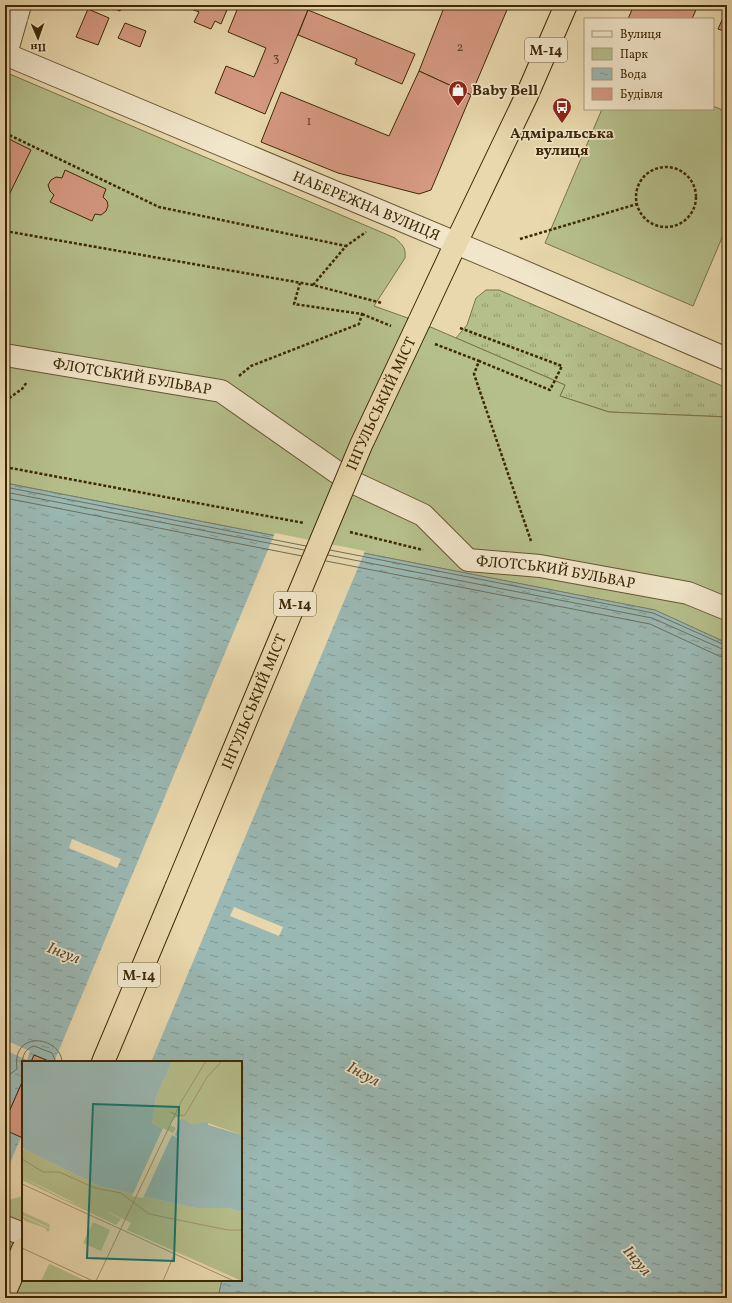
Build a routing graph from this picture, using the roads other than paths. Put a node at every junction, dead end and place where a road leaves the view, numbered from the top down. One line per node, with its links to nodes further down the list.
1 (20, 5): 3 (street)
2 (566, 5): 4 (highway, М-14)
3 (5, 54): 4 (street, НАБЕРЕЖНА ВУЛИЦЯ)
4 (456, 243): 6 (street, НАБЕРЕЖНА ВУЛИЦЯ); 8 (highway, ІНГУЛЬСЬКИЙ МІСТ / М-14, bridge)
5 (5, 355): 7 (street, ФЛОТСЬКИЙ БУЛЬВАР)
6 (727, 359)
7 (727, 609)
8 (103, 1061)
9 (5, 1227): 10 (street)
10 (22, 1234)
11 (22, 1251): 12 (highway)
12 (5, 1292)

